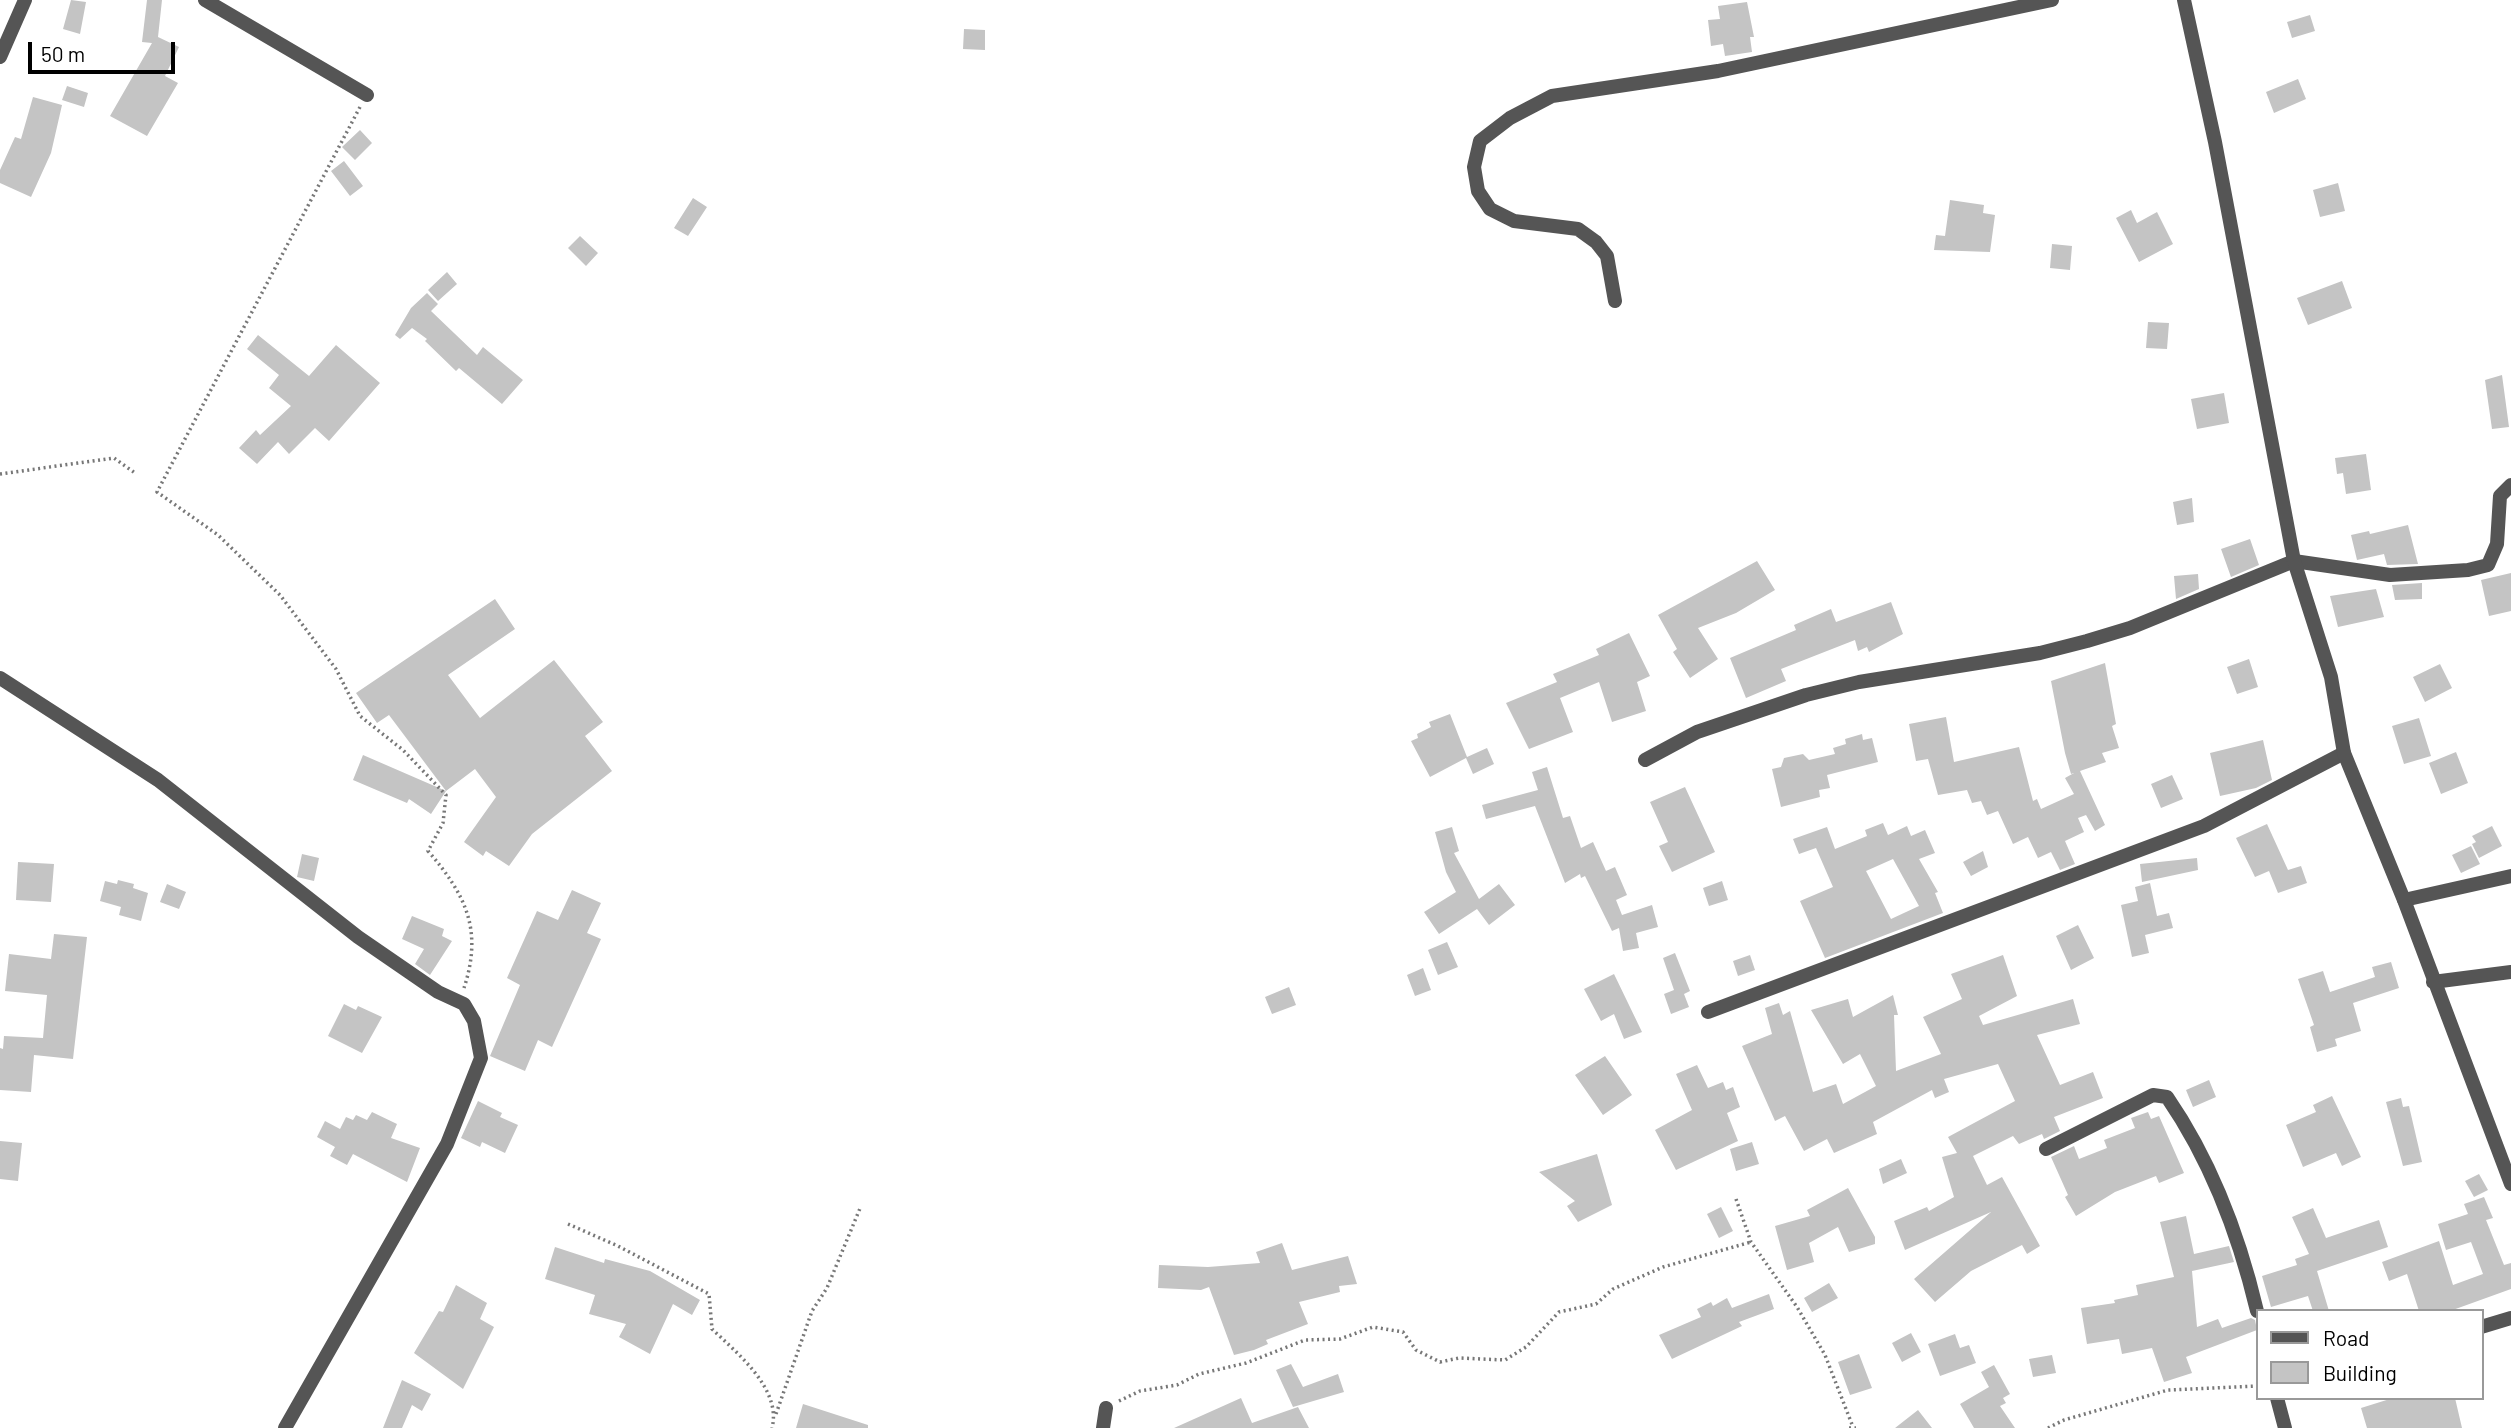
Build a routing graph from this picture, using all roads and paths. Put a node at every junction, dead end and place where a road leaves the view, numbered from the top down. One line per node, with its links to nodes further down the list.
1 (25, 0): 5 (street)
2 (205, 0): 6 (street)
3 (2052, 0): 7 (street)
4 (2184, 0): 11 (street)
5 (0, 57)
6 (367, 94): 19 (path)
7 (1615, 301)
8 (135, 473): 9 (path)
9 (0, 474)
10 (2511, 485): 11 (street)
11 (2294, 561): 13 (street); 14 (street)
12 (0, 678): 19 (street)
13 (2343, 753): 16 (street); 20 (street)
14 (1644, 760)
15 (2511, 876): 16 (street)
16 (2404, 900): 18 (street)
17 (2511, 972): 18 (street)
18 (2433, 982): 22 (street)
19 (431, 987): 34 (street)
20 (1708, 1012)
21 (2046, 1149): 27 (street)
22 (2510, 1177)
23 (1736, 1199): 26 (path)
24 (861, 1206): 33 (path)
25 (568, 1224): 33 (path)
26 (1751, 1242): 32 (path); 37 (path)
27 (2256, 1309)
28 (2511, 1318): 29 (street)
29 (2483, 1326)
30 (2256, 1386): 38 (path)
31 (2278, 1400): 39 (street)
32 (1106, 1408): 36 (street)
33 (776, 1416): 35 (path)
34 (285, 1428)
35 (772, 1428)
36 (1103, 1428)
37 (1853, 1428)
38 (2048, 1428)
39 (2285, 1428)

